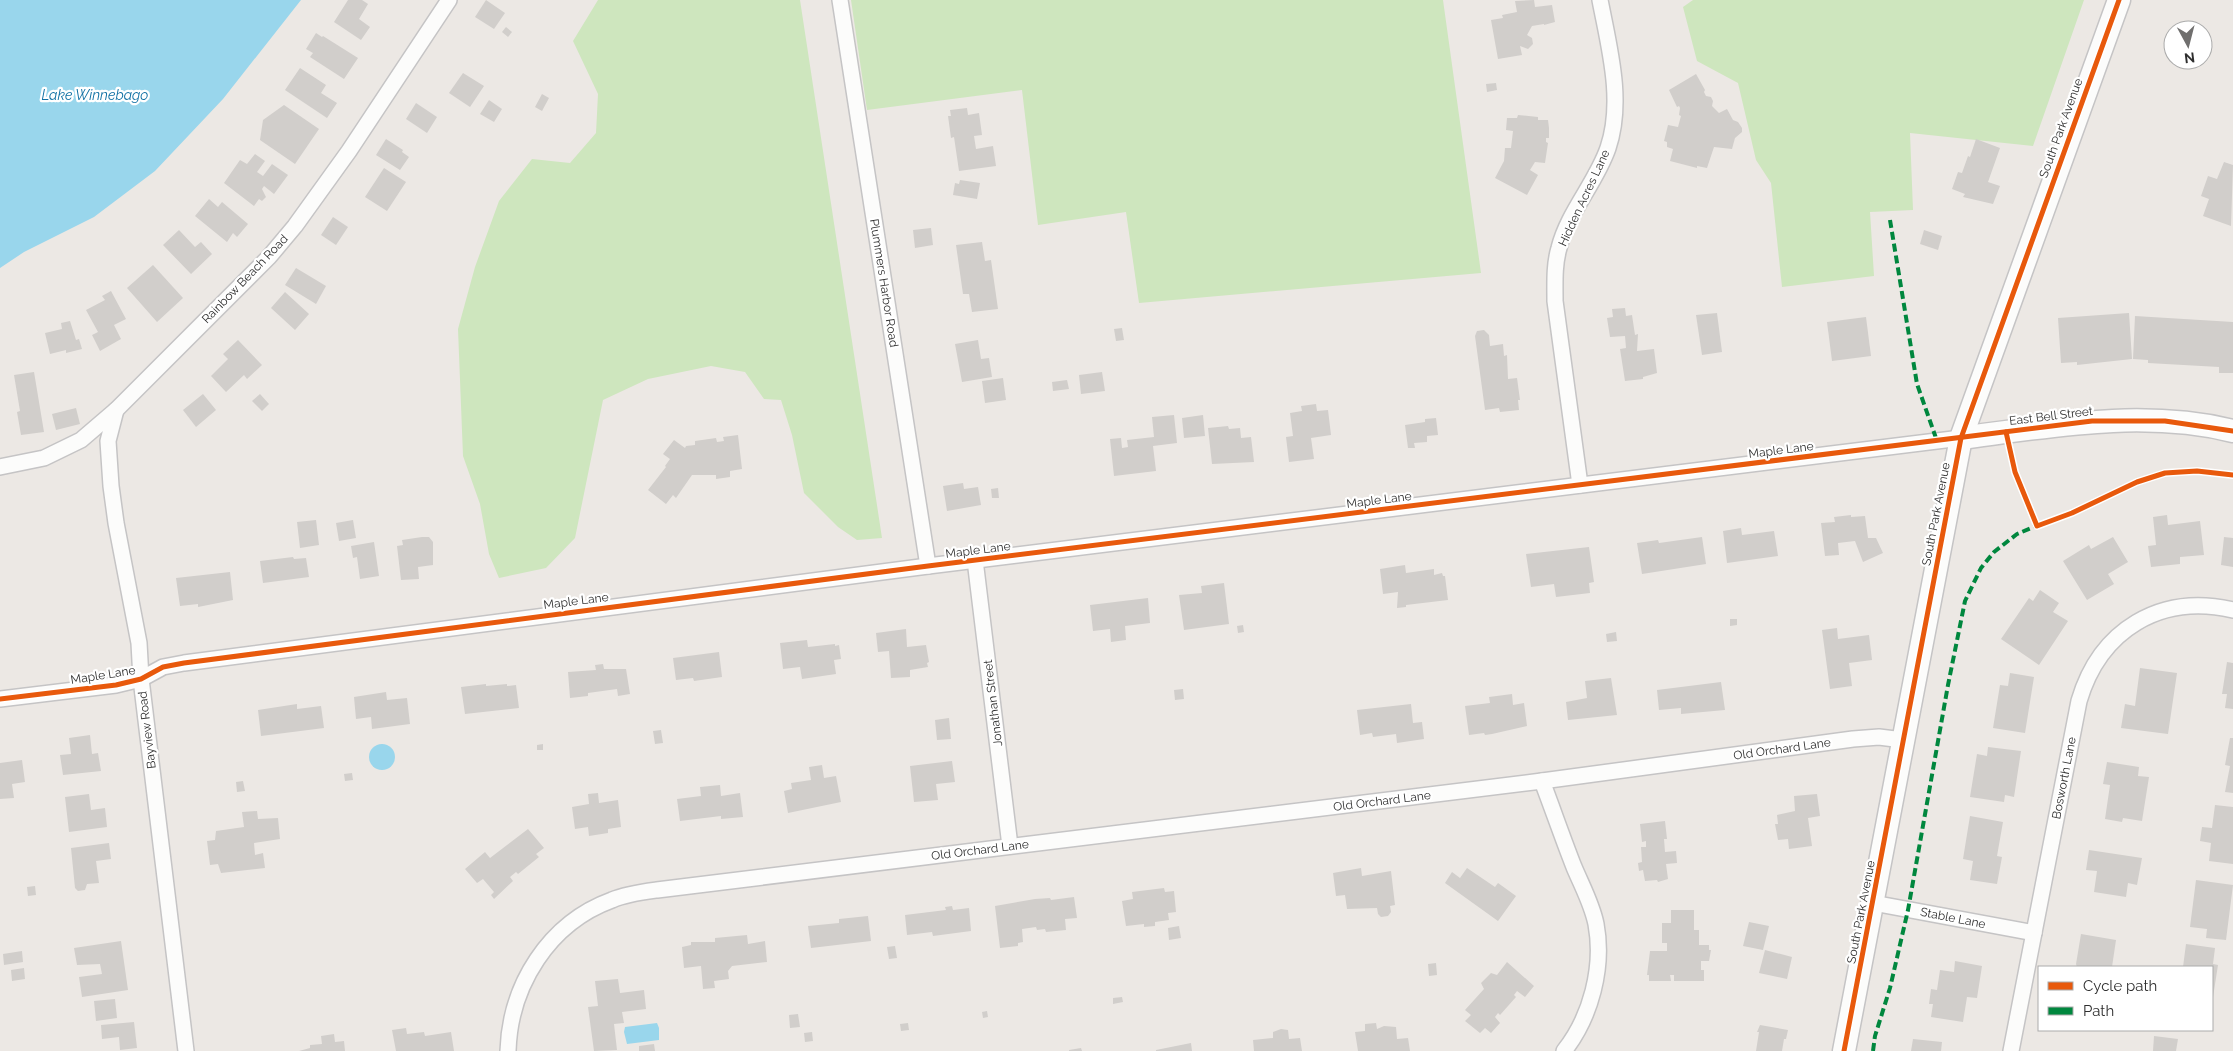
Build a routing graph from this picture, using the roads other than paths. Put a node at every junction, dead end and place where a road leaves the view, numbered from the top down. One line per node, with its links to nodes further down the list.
1 (449, 0): 5 (street, Rainbow Beach Road)
2 (840, 0): 11 (street, Plummers Harbor Road)
3 (1600, 0): 9 (street, Hidden Acres Lane)
4 (2119, 0): 7 (main road, South Park Avenue)
5 (116, 410): 8 (street, Rainbow Beach Road); 13 (street, Bayview Road)
6 (2233, 431): 7 (main road, East Bell Street)
7 (1962, 438): 9 (street, Maple Lane); 15 (main road, South Park Avenue)
8 (0, 467)
9 (1580, 485): 10 (street, Maple Lane)
10 (975, 560): 11 (street, Maple Lane); 17 (street, Jonathan Street)
11 (928, 566): 13 (street, Maple Lane)
12 (2233, 610): 19 (street, Bosworth Lane)
13 (141, 679): 14 (street, Maple Lane); 20 (street, Bayview Road)
14 (0, 699)
15 (1903, 740): 16 (street, Old Orchard Lane); 18 (main road, South Park Avenue)
16 (1542, 781): 17 (street, Old Orchard Lane); 22 (street)
17 (1010, 846): 21 (street, Old Orchard Lane)
18 (1873, 903): 19 (street, Stable Lane); 23 (main road, South Park Avenue)
19 (2034, 933): 24 (street, Bosworth Lane)
20 (186, 1051)
21 (508, 1051)
22 (1564, 1051)
23 (1844, 1051)
24 (2012, 1051)

